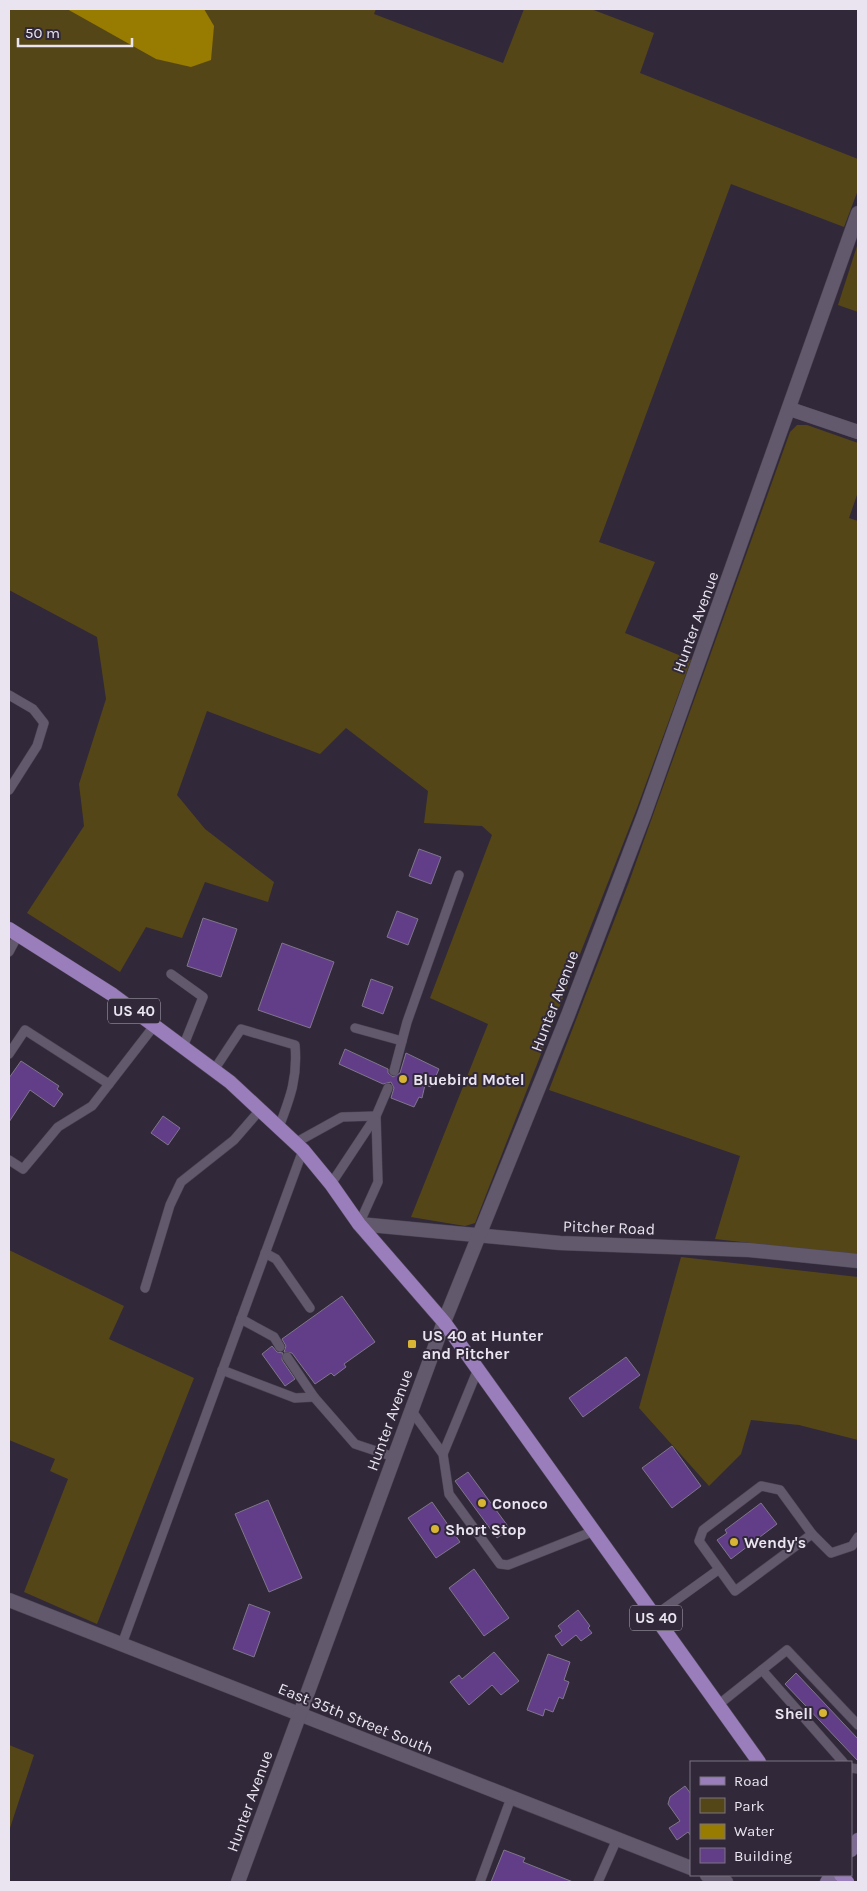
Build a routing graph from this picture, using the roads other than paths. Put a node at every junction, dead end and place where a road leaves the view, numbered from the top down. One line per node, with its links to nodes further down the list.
1 (858, 213): 2 (street, Hunter Avenue)
2 (790, 409): 3 (street); 26 (street, Hunter Avenue)
3 (858, 432)
4 (9, 695): 5 (lane)
5 (9, 790)
6 (459, 874): 12 (lane)
7 (14, 932): 8 (lane); 10 (main road, US 40)
8 (9, 952)
9 (171, 974): 13 (lane)
10 (154, 1026): 13 (main road, US 40); 17 (lane)
11 (355, 1028): 12 (lane)
12 (402, 1042): 16 (lane)
13 (183, 1047): 15 (main road, US 40)
14 (9, 1054): 17 (lane)
15 (214, 1070): 19 (main road, US 40); 21 (lane)
16 (394, 1071)
17 (109, 1084): 23 (lane)
18 (388, 1088): 20 (lane)
19 (260, 1110): 21 (main road, US 40); 29 (lane)
20 (376, 1116): 22 (lane); 24 (lane); 25 (lane)
21 (279, 1128): 22 (main road, US 40)
22 (299, 1146): 24 (main road, US 40); 27 (lane)
23 (9, 1160)
24 (331, 1184): 25 (main road, US 40)
25 (359, 1224): 26 (street, Pitcher Road); 32 (main road, US 40)
26 (480, 1235): 28 (street, Pitcher Road); 32 (street, Hunter Avenue)
27 (265, 1253): 30 (lane); 31 (lane)
28 (858, 1261)
29 (145, 1288)
30 (310, 1308)
31 (241, 1320): 33 (lane); 36 (lane)
32 (444, 1322): 35 (main road, US 40); 38 (street, Hunter Avenue)
33 (280, 1347)
34 (287, 1357): 37 (lane)
35 (478, 1369): 39 (lane); 41 (main road, US 40)
36 (222, 1370): 37 (lane); 47 (lane)
37 (314, 1397): 40 (lane)
38 (412, 1410): 39 (lane); 40 (street, Hunter Avenue)
39 (444, 1454): 41 (lane)
40 (394, 1457): 50 (street, Hunter Avenue)
41 (594, 1531): 46 (main road, US 40)
42 (812, 1534): 43 (lane); 44 (lane); 44 (lane)
43 (858, 1537)
44 (718, 1570): 46 (lane)
45 (9, 1600): 47 (street, East 35th Street South)
46 (654, 1616): 49 (main road, US 40)
47 (122, 1644): 50 (street, East 35th Street South)
48 (762, 1670): 49 (lane); 51 (lane); 53 (lane)
49 (718, 1705): 52 (main road, US 40)
50 (299, 1714): 54 (street, East 35th Street South); 58 (street, Hunter Avenue)
51 (858, 1725)
52 (758, 1761)
53 (842, 1761)
54 (511, 1798): 55 (street, East 35th Street South); 59 (lane)
55 (617, 1839): 56 (street, East 35th Street South); 60 (lane)
56 (690, 1868)
57 (710, 1876): 61 (street)
58 (238, 1882)
59 (480, 1882)
60 (598, 1882)
61 (726, 1882)

